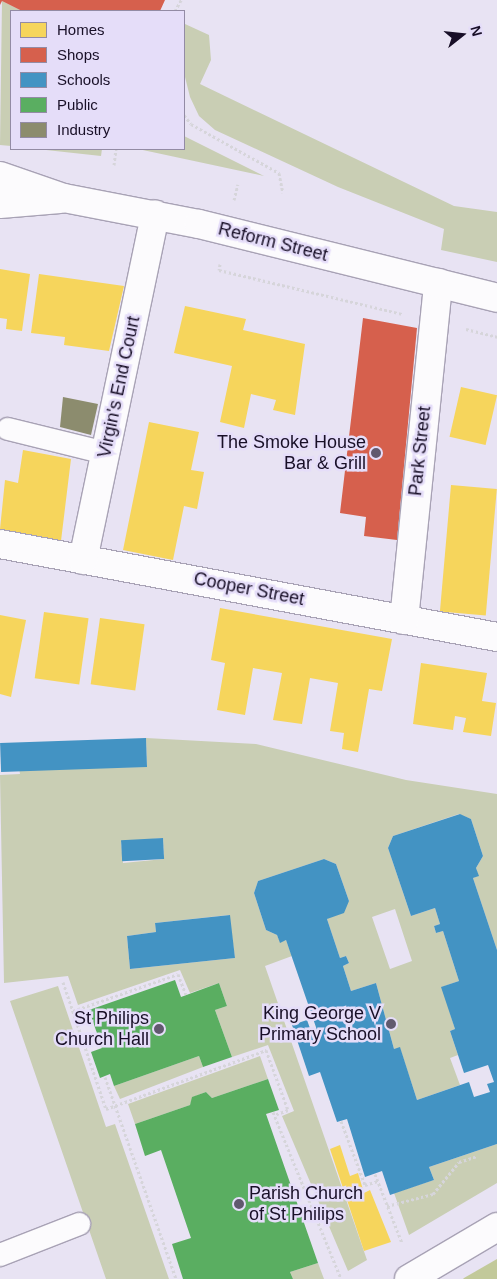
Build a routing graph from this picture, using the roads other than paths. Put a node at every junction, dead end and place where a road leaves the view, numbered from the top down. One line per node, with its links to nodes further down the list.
1 (0, 176): 2 (street)
2 (64, 198): 3 (street); 4 (street, Reform Street)
3 (0, 204)
4 (155, 214): 5 (street, Reform Street); 8 (street, Virgin's End Court)
5 (438, 283): 6 (street, Reform Street); 11 (street, Park Street)
6 (492, 293)
7 (8, 429): 8 (lane)
8 (106, 453): 10 (street, Virgin's End Court)
9 (0, 544): 10 (street, Cooper Street)
10 (83, 560): 11 (street, Cooper Street)
11 (404, 620): 12 (street, Cooper Street)
12 (497, 637)
13 (79, 1224): 15 (lane)
14 (497, 1227): 16 (street)
15 (0, 1255)
16 (421, 1276)

